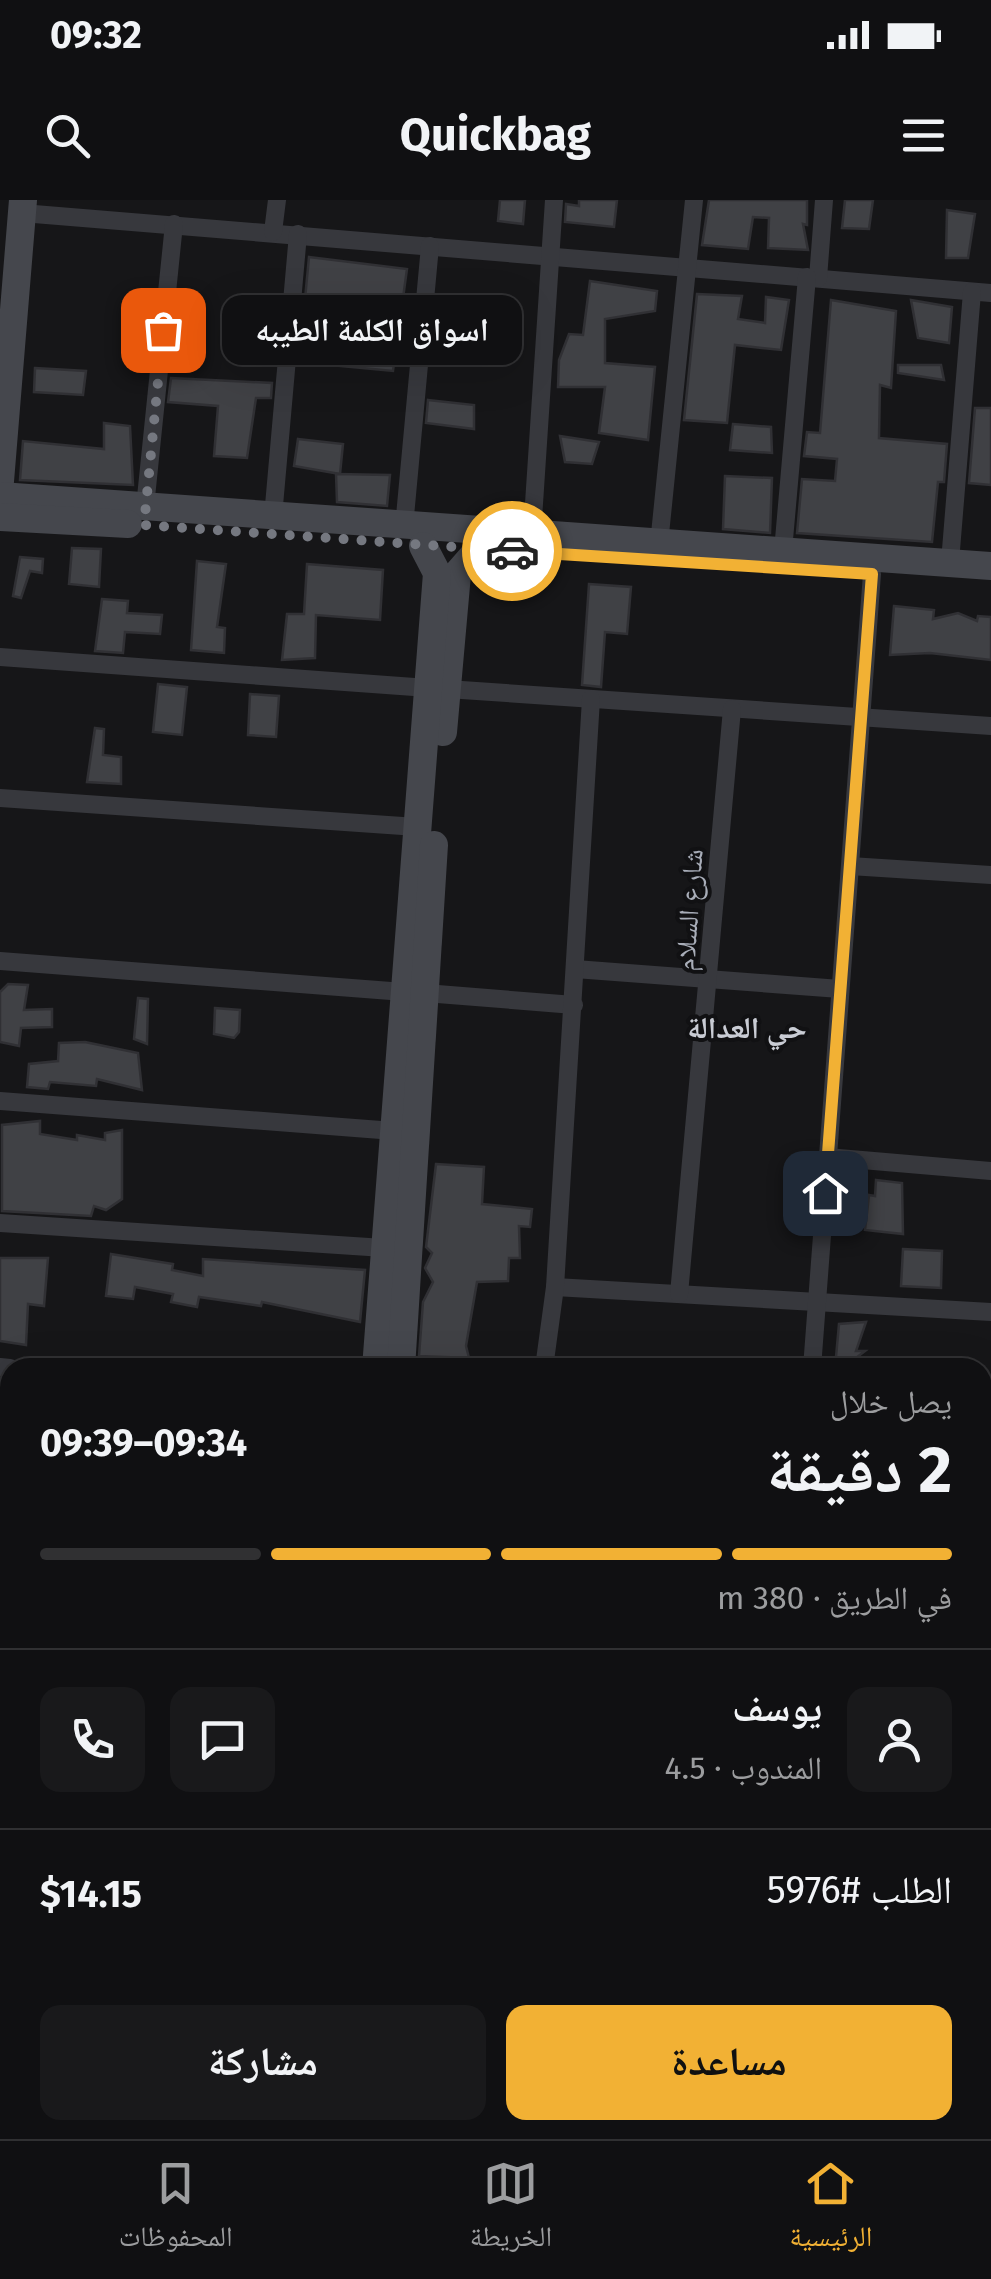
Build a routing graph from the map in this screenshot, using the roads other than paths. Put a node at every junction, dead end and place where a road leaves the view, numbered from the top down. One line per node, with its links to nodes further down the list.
1 (277, 200): 7 (street)
2 (554, 200): 10 (street)
3 (694, 200): 11 (street)
4 (824, 200): 13 (street)
5 (17, 204): 6 (street); 12 (street); 16 (street)
6 (174, 224): 7 (street); 18 (street)
7 (274, 232): 8 (street)
8 (298, 234): 9 (street); 19 (street)
9 (430, 246): 10 (street); 22 (street)
10 (548, 255): 11 (street); 21 (street)
11 (687, 267): 13 (street); 25 (street)
12 (0, 273)
13 (812, 277): 14 (street); 24 (street)
14 (972, 292): 15 (street); 26 (street)
15 (991, 294)
16 (0, 481)
17 (0, 496): 18 (street)
18 (144, 516): 19 (street); 20 (street); 22 (street)
19 (273, 517): 22 (street)
20 (0, 518)
21 (532, 534): 22 (street); 25 (street)
22 (413, 536): 23 (street); 28 (street)
23 (478, 550): 25 (street); 28 (street)
24 (782, 550): 25 (street); 26 (street)
25 (658, 553): 29 (street)
26 (950, 562): 27 (street)
27 (991, 566)
28 (446, 574): 32 (street)
29 (872, 574): 30 (street); 35 (street)
30 (991, 584)
31 (0, 658): 32 (street)
32 (437, 688): 33 (street); 38 (street); 45 (street)
33 (591, 699): 34 (street); 42 (street)
34 (732, 709): 35 (street); 43 (street, شارع السلام)
35 (861, 718): 36 (street); 39 (street)
36 (991, 726)
37 (0, 798): 38 (street)
38 (417, 827): 45 (street)
39 (850, 866): 40 (street); 44 (street)
40 (991, 875)
41 (0, 960): 45 (street)
42 (575, 969): 43 (street); 46 (street)
43 (711, 981): 44 (street); 54 (street, شارع السلام)
44 (840, 989): 49 (street)
45 (414, 992): 46 (street); 48 (street); 52 (street)
46 (574, 1005): 53 (street)
47 (0, 1101): 48 (street)
48 (394, 1130): 52 (street)
49 (828, 1157): 50 (street); 55 (street)
50 (991, 1171)
51 (0, 1224): 52 (street)
52 (397, 1248): 57 (street); 58 (street)
53 (555, 1287): 54 (street); 59 (street)
54 (679, 1294): 55 (street)
55 (816, 1302): 56 (street); 60 (street)
56 (991, 1312)
57 (378, 1358)
58 (401, 1358)
59 (545, 1358)
60 (813, 1358)

